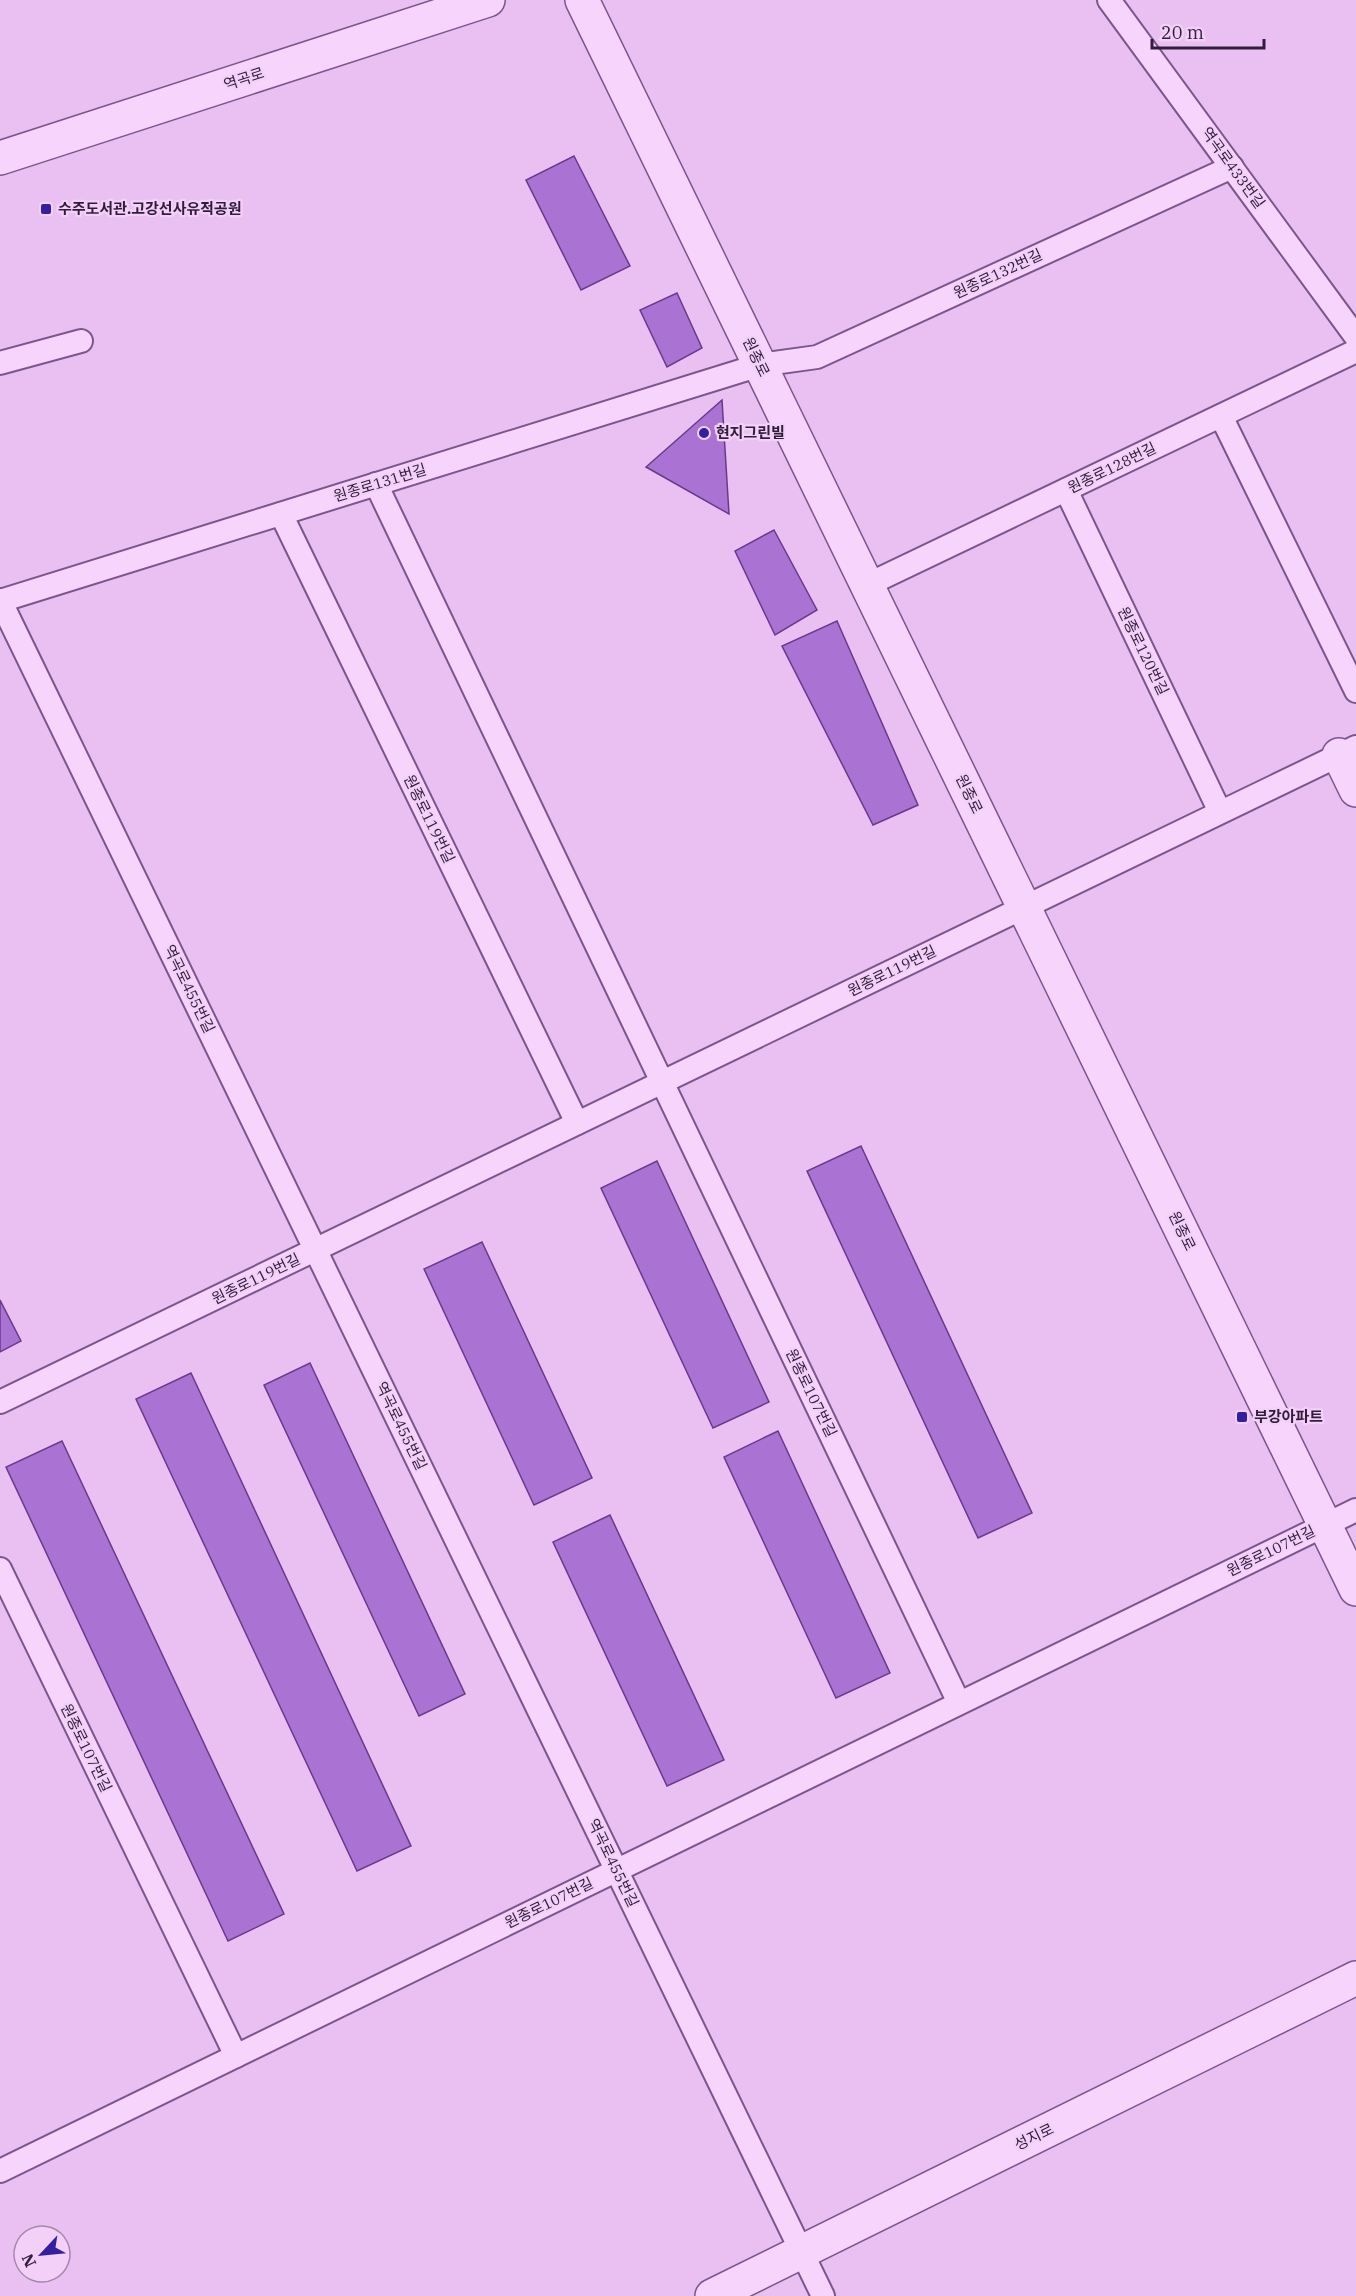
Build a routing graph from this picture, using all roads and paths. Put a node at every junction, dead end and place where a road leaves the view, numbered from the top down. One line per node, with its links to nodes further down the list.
1 (488, 0): 4 (street, 역곡로)
2 (582, 0): 10 (street, 원종로)
3 (1109, 0): 5 (lane, 역곡로433번길)
4 (0, 158)
5 (1232, 167): 6 (lane, 역곡로433번길); 10 (lane, 원종로132번길)
6 (1356, 337)
7 (81, 340): 9 (lane)
8 (1356, 351): 11 (lane, 원종로128번길)
9 (0, 363)
10 (760, 365): 12 (lane, 원종로131번길); 15 (street, 원종로)
11 (1221, 416): 13 (lane, 원종로128번길); 17 (lane)
12 (376, 484): 14 (lane, 원종로131번길); 22 (lane)
13 (1066, 490): 15 (lane, 원종로128번길); 20 (lane, 원종로120번길)
14 (281, 514): 16 (lane, 원종로131번길); 23 (lane, 원종로119번길)
15 (867, 585): 21 (street, 원종로)
16 (0, 600): 24 (lane, 역곡로455번길)
17 (1356, 691)
18 (1347, 751): 19 (street); 20 (lane)
19 (1356, 790)
20 (1220, 812): 21 (lane)
21 (1024, 908): 22 (lane, 원종로119번길); 27 (street, 원종로)
22 (663, 1082): 23 (lane, 원종로119번길); 30 (lane, 원종로107번길)
23 (577, 1124): 24 (lane, 원종로119번길)
24 (316, 1250): 25 (lane, 원종로119번길); 31 (lane, 역곡로455번길)
25 (0, 1402)
26 (1356, 1510): 27 (lane, 원종로107번길)
27 (1325, 1525): 29 (street, 원종로); 30 (lane, 원종로107번길)
28 (0, 1569): 33 (lane, 원종로107번길)
29 (1356, 1589)
30 (959, 1703): 31 (lane, 원종로107번길)
31 (616, 1870): 33 (lane, 원종로107번길); 35 (lane, 역곡로455번길)
32 (1356, 1978): 35 (street, 성지로)
33 (236, 2056): 34 (lane, 원종로107번길)
34 (0, 2171)
35 (802, 2252): 36 (street, 성지로); 37 (lane, 역곡로455번길)
36 (712, 2296)
37 (823, 2296)

